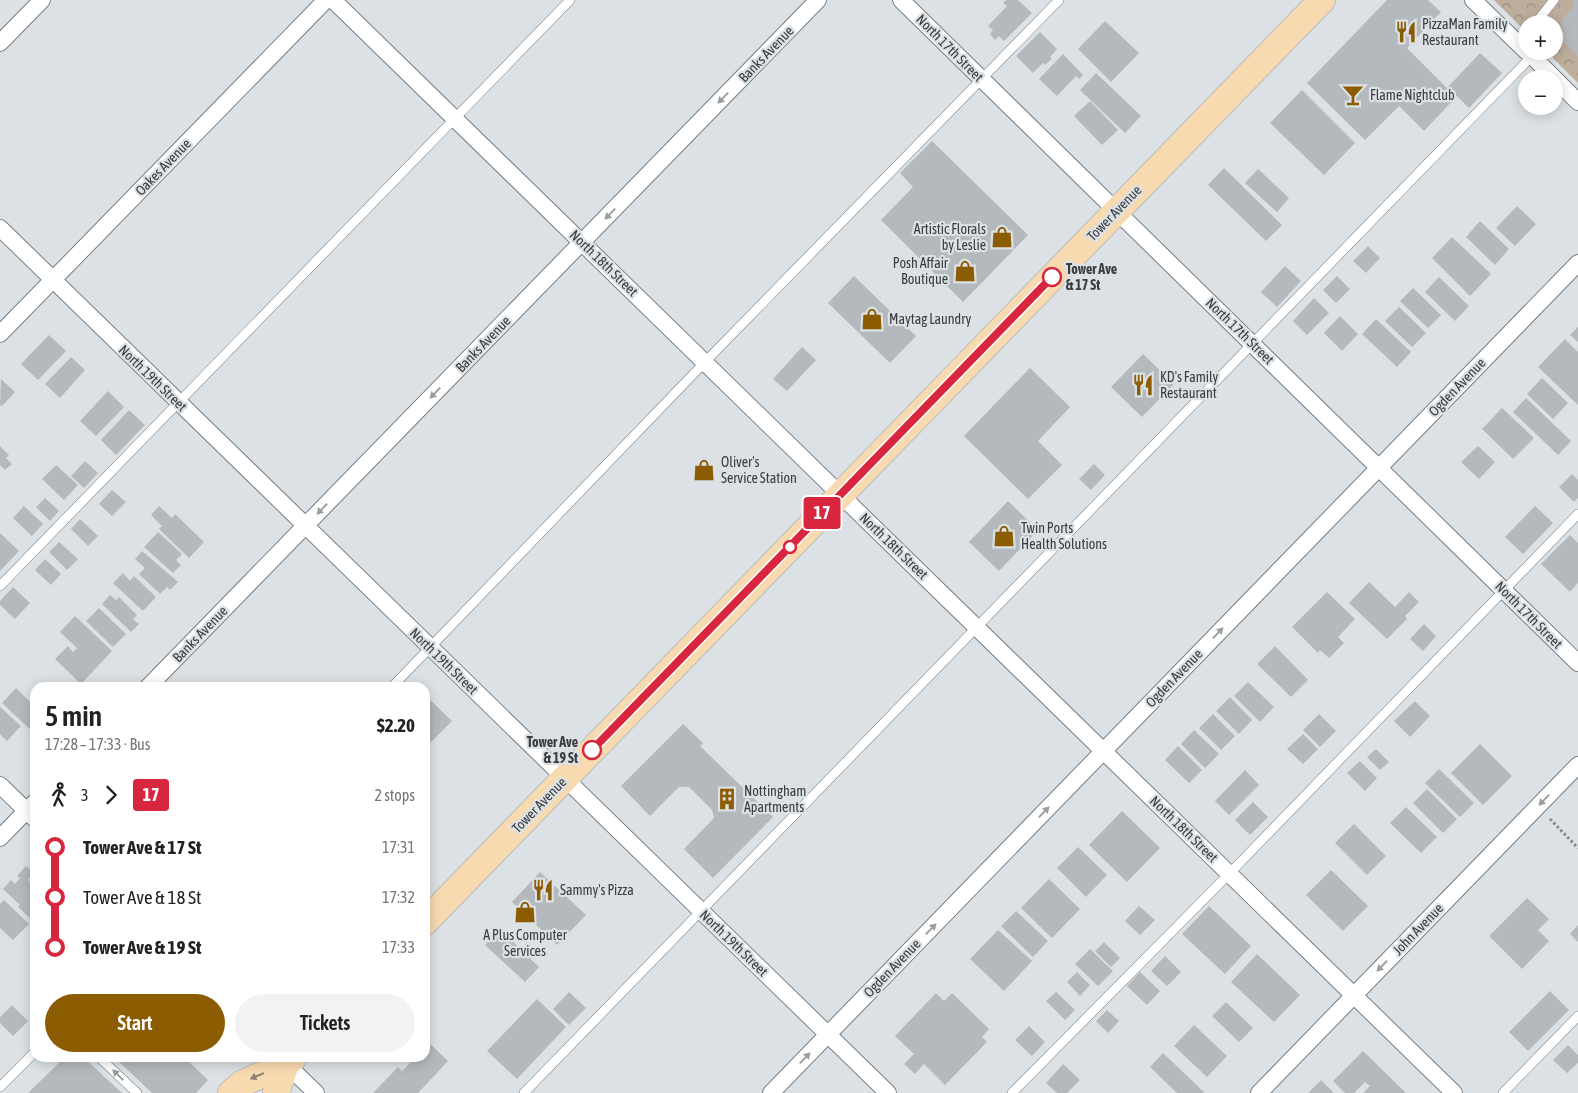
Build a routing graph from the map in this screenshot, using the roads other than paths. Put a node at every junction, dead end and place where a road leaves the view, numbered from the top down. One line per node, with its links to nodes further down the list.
1 (42, 0): 13 (street)
2 (326, 0): 23 (street, Oakes Avenue)
3 (333, 0): 18 (street, North 18th Street)
4 (570, 0): 18 (lane)
5 (818, 0): 21 (street, Banks Avenue, one-way to 21)
6 (901, 0): 16 (street, North 17th Street)
7 (1059, 0): 16 (lane)
8 (1322, 0): 19 (main road, Tower Avenue)
9 (1473, 0): 12 (street)
10 (1554, 0): 11 (lane)
11 (1542, 15)
12 (1518, 39)
13 (0, 43)
14 (1518, 55): 25 (lane)
15 (1539, 60): 17 (street)
16 (982, 79): 19 (street, North 17th Street); 26 (lane)
17 (1578, 102)
18 (455, 118): 21 (street, North 18th Street); 27 (lane)
19 (1116, 210): 25 (street, North 17th Street); 29 (main road, Tower Avenue)
20 (0, 228): 23 (street, North 19th Street)
21 (582, 242): 26 (street, North 18th Street); 31 (street, Banks Avenue, one-way to 31)
22 (1578, 263): 28 (street, Ogden Avenue)
23 (52, 280): 24 (street, Oakes Avenue); 27 (street, North 19th Street)
24 (0, 334)
25 (1253, 344): 28 (street, North 17th Street); 34 (lane)
26 (705, 362): 29 (street, North 18th Street); 35 (lane)
27 (178, 402): 31 (street, North 19th Street); 32 (lane)
28 (1379, 467): 33 (street, North 17th Street); 39 (street, Ogden Avenue, one-way to 28)
29 (841, 494): 34 (street, North 18th Street); 41 (main road, Tower Avenue)
30 (1578, 514): 33 (lane)
31 (305, 526): 35 (street, North 19th Street); 37 (street, Banks Avenue)
32 (0, 586)
33 (1505, 591): 36 (street, North 17th Street); 46 (lane)
34 (977, 627): 39 (street, North 18th Street); 47 (lane)
35 (430, 647): 38 (lane); 41 (street, North 19th Street)
36 (1578, 663)
37 (154, 682)
38 (397, 682)
39 (1103, 751): 46 (street, North 18th Street); 51 (street, Ogden Avenue, one-way to 39)
40 (1578, 765): 49 (street, John Avenue, one-way to 49)
41 (564, 778): 47 (street, North 19th Street); 48 (main road, Tower Avenue)
42 (0, 785): 43 (street)
43 (30, 809)
44 (30, 813): 45 (street)
45 (0, 838)
46 (1230, 874): 49 (street, North 18th Street); 65 (lane)
47 (702, 912): 51 (street, North 19th Street); 62 (lane)
48 (430, 917)
49 (1354, 995): 66 (street, John Avenue); 67 (street, North 18th Street)
50 (1578, 1016): 68 (lane)
51 (828, 1035): 63 (street, Ogden Avenue, one-way to 51); 64 (street, North 19th Street)
52 (30, 1057): 57 (lane)
53 (104, 1062): 58 (lane, one-way to 53)
54 (282, 1062): 59 (main road, one-way to 59)
55 (285, 1062): 60 (main road)
56 (288, 1062): 61 (street)
57 (0, 1088)
58 (137, 1093)
59 (231, 1093)
60 (276, 1093)
61 (316, 1093)
62 (524, 1093)
63 (771, 1093)
64 (888, 1093)
65 (1012, 1093)
66 (1259, 1093)
67 (1454, 1093)
68 (1502, 1093)

